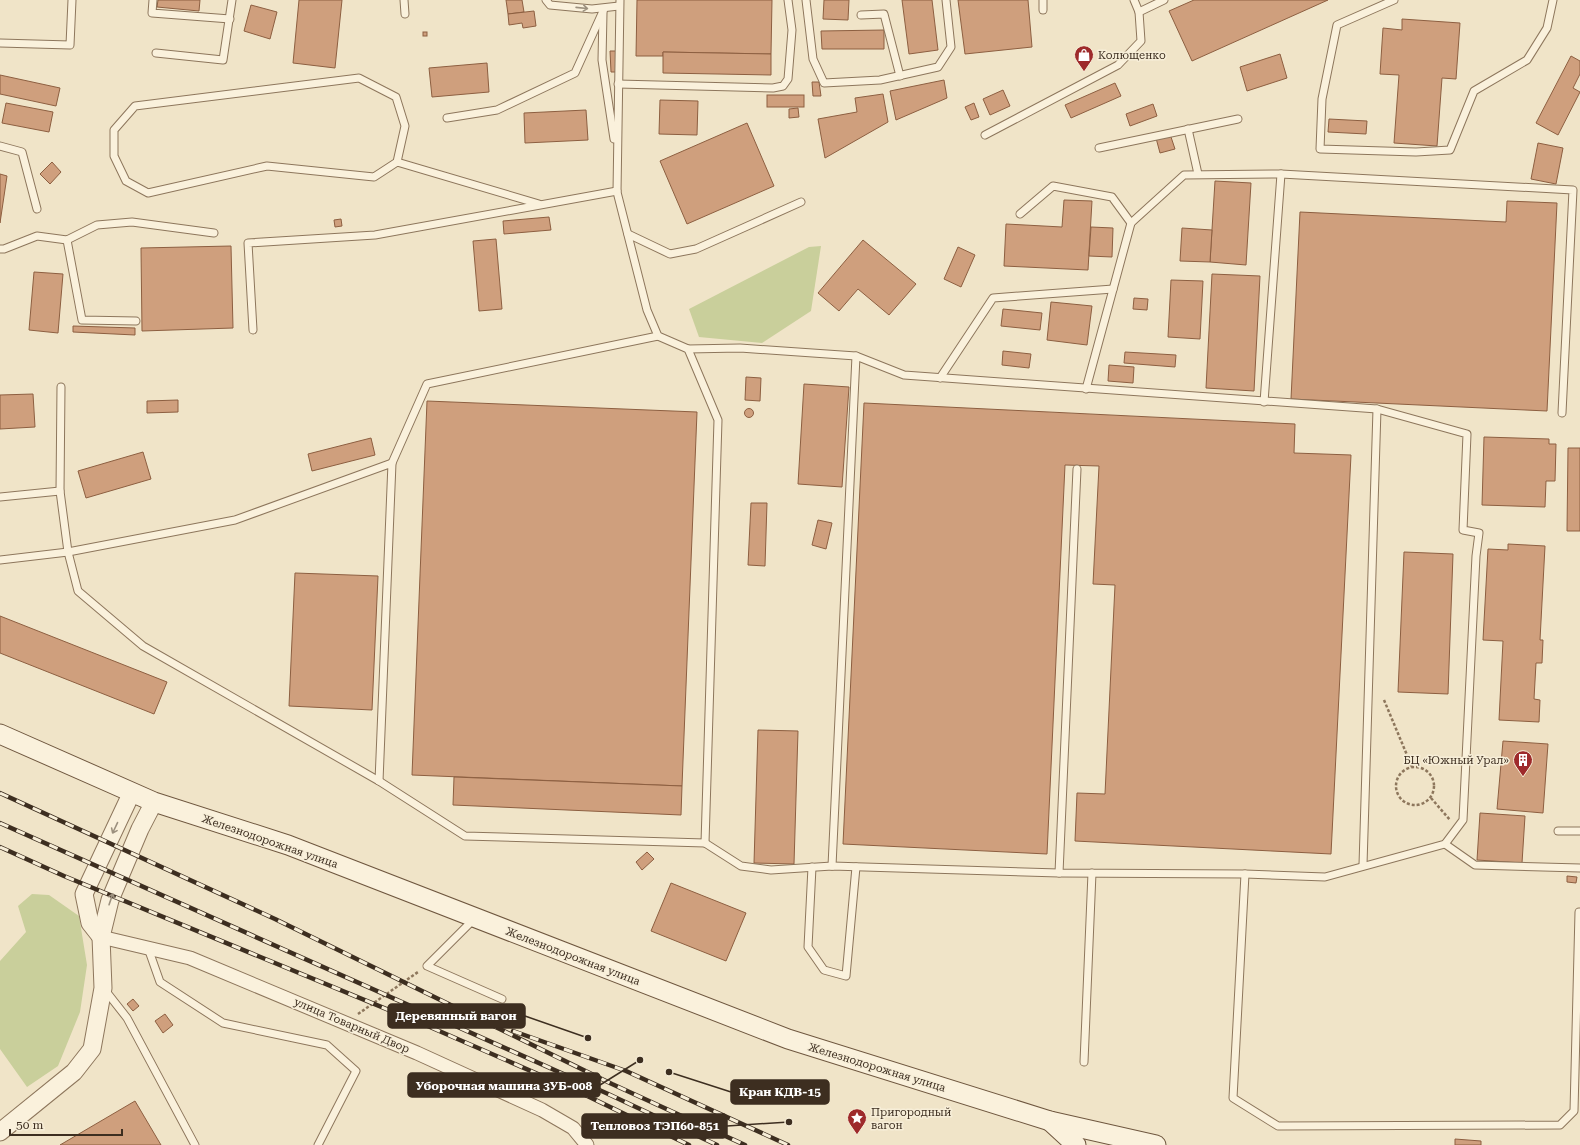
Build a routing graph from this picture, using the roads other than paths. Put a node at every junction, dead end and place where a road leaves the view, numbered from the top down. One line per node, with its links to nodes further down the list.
1 (72, 0): 21 (lane)
2 (153, 0): 20 (lane)
3 (232, 0): 20 (lane)
4 (404, 0): 18 (lane)
5 (546, 0): 15 (lane, one-way to 15)
6 (788, 0): 24 (lane)
7 (806, 0): 23 (lane)
8 (946, 0): 23 (lane)
9 (1043, 0): 16 (lane)
10 (1134, 0): 17 (lane)
11 (1164, 0): 17 (lane)
12 (1394, 0): 13 (lane)
13 (1553, 0)
14 (619, 3): 15 (lane); 24 (lane)
15 (604, 9): 25 (lane); 31 (lane)
16 (1043, 10)
17 (1139, 12): 28 (lane)
18 (405, 14)
19 (861, 14): 23 (lane)
20 (230, 19): 22 (lane)
21 (0, 43)
22 (156, 53)
23 (900, 76)
24 (618, 84): 31 (lane)
25 (447, 118)
26 (1238, 119): 27 (lane)
27 (1188, 129): 30 (lane); 33 (lane)
28 (985, 135)
29 (0, 146): 38 (lane)
30 (1099, 148)
31 (618, 161): 35 (lane)
32 (397, 162): 32 (lane); 37 (lane)
33 (1198, 174): 34 (lane); 40 (lane)
34 (1281, 174): 54 (lane); 56 (lane)
35 (617, 191): 37 (lane); 42 (lane)
36 (801, 202): 42 (lane)
37 (538, 204): 47 (lane)
38 (37, 209)
39 (1020, 214): 40 (lane)
40 (1131, 223): 45 (lane)
41 (214, 233): 43 (lane)
42 (628, 234): 48 (lane)
43 (67, 240): 44 (lane); 46 (lane)
44 (0, 249)
45 (1113, 289): 51 (lane); 53 (lane)
46 (136, 321)
47 (253, 330)
48 (658, 336): 49 (lane); 57 (lane)
49 (688, 349): 50 (lane); 69 (lane)
50 (856, 356): 51 (lane); 71 (lane)
51 (940, 378): 53 (lane)
52 (61, 387): 59 (lane)
53 (1086, 389): 54 (lane)
54 (1264, 402): 55 (lane)
55 (1377, 409): 70 (lane); 72 (lane)
56 (1562, 412)
57 (392, 463): 61 (lane); 64 (lane)
58 (1077, 469): 76 (lane)
59 (60, 491): 60 (lane); 61 (lane)
60 (0, 497)
61 (68, 552): 62 (lane); 64 (lane)
62 (0, 560)
63 (0, 734): 65 (main road, Железнодорожная улица)
64 (379, 781): 69 (lane)
65 (132, 792): 66 (main road, Железнодорожная улица); 81 (street, one-way to 81)
66 (154, 802): 80 (main road, Железнодорожная улица); 81 (street, one-way to 66)
67 (1558, 831): 68 (lane)
68 (1580, 832)
69 (705, 843): 73 (lane)
70 (1445, 844): 72 (lane); 75 (lane)
71 (832, 866): 73 (lane); 74 (lane)
72 (1363, 866): 78 (lane)
73 (812, 867): 74 (lane)
74 (856, 867): 76 (lane)
75 (1580, 868)
76 (1059, 873): 77 (lane)
77 (1092, 873): 78 (lane); 85 (lane)
78 (1245, 874): 79 (lane)
79 (1579, 912)
80 (476, 918): 84 (lane); 86 (main road, Железнодорожная улица)
81 (102, 937): 82 (street, улица Товарный Двор); 83 (street)
82 (148, 948): 89 (lane); 90 (street, улица Товарный Двор)
83 (103, 988): 87 (street); 88 (lane)
84 (502, 999)
85 (1084, 1062)
86 (1050, 1120): 91 (main road); 92 (main road, Железнодорожная улица)
87 (0, 1132)
88 (195, 1145)
89 (318, 1145)
90 (587, 1145)
91 (1076, 1145)
92 (1156, 1145)

